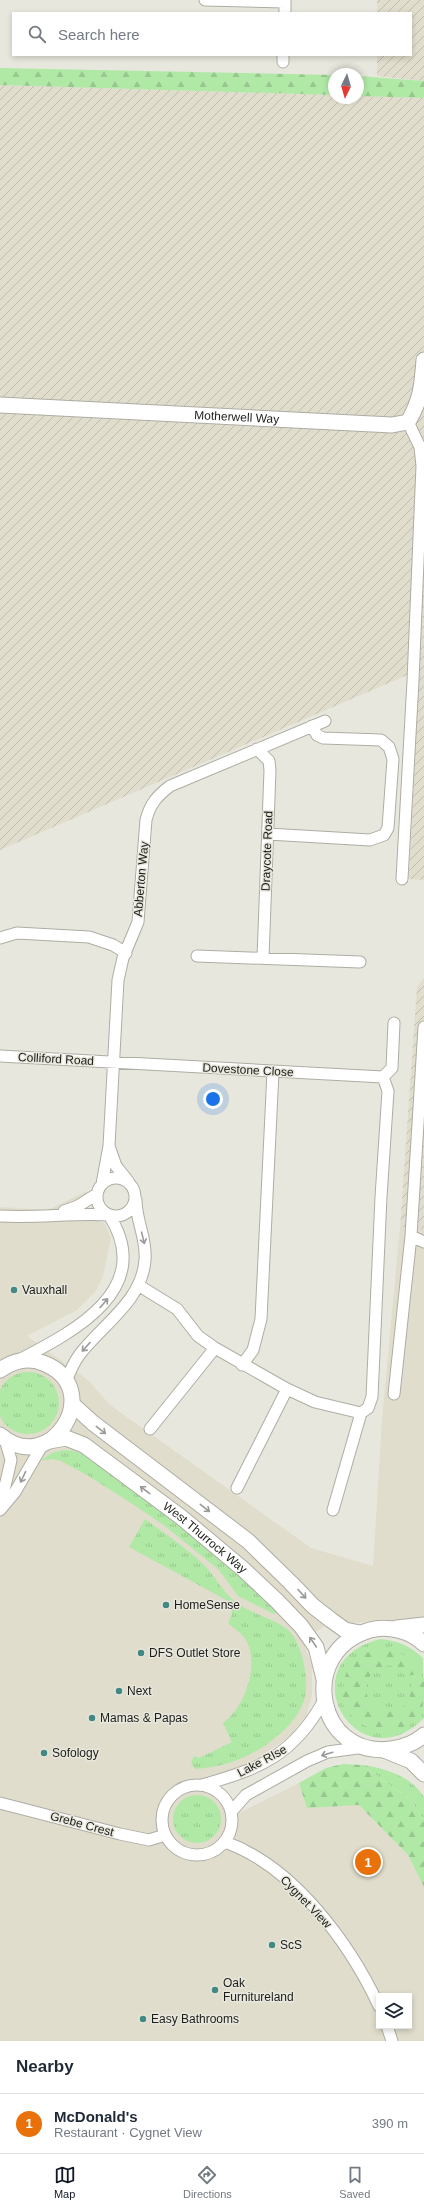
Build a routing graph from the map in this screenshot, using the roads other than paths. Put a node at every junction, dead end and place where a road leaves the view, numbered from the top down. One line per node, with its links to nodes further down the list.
1 (205, 0): 2 (street)
2 (285, 5)
3 (424, 360): 5 (main road)
4 (0, 405): 5 (main road, Motherwell Way)
5 (408, 422): 10 (street)
6 (325, 721): 7 (street, Abberton Way)
7 (312, 726): 8 (street, Abberton Way); 9 (street)
8 (257, 749): 9 (street, Draycote Road); 12 (street, Abberton Way)
9 (268, 834): 14 (street, Draycote Road)
10 (402, 879)
11 (0, 938): 12 (street)
12 (126, 953): 19 (street, Abberton Way)
13 (197, 956): 14 (street)
14 (263, 958): 15 (street)
15 (360, 962)
16 (394, 1023): 21 (street)
17 (424, 1027): 29 (street)
18 (0, 1056): 19 (street, Colliford Road)
19 (112, 1063): 20 (street, Dovestone Close); 22 (street, Abberton Way)
20 (273, 1072): 21 (street, Dovestone Close); 34 (street)
21 (383, 1078): 40 (street)
22 (108, 1146): 23 (street, Abberton Way); 24 (street, Abberton Way)
23 (128, 1181): 24 (street); 25 (street)
24 (99, 1189): 26 (street); 28 (street)
25 (136, 1200): 26 (street); 31 (street, one-way to 31)
26 (109, 1215): 28 (street); 33 (street, one-way to 26)
27 (0, 1216): 28 (street)
28 (50, 1217)
29 (411, 1236): 30 (street); 38 (street)
30 (424, 1242)
31 (138, 1285): 32 (street); 36 (street, one-way to 36)
32 (215, 1348): 34 (street); 41 (street)
33 (13, 1362): 35 (main road); 36 (main road)
34 (242, 1365): 37 (street)
35 (0, 1370)
36 (66, 1381): 39 (main road)
37 (287, 1389): 40 (street); 44 (street)
38 (394, 1394)
39 (72, 1404): 43 (main road); 49 (main road, West Thurrock Way, one-way to 49)
40 (360, 1413): 46 (street)
41 (150, 1429)
42 (2, 1437): 43 (main road, West Thurrock Way); 45 (street)
43 (46, 1443): 45 (street, one-way to 45); 51 (main road, West Thurrock Way, one-way to 43)
44 (237, 1488)
45 (0, 1509)
46 (333, 1510)
47 (424, 1624): 48 (main road)
48 (390, 1628): 49 (main road); 50 (main road)
49 (360, 1633): 51 (main road)
50 (424, 1644)
51 (324, 1679): 52 (main road)
52 (324, 1700): 54 (main road); 57 (street, Lake RIse)
53 (424, 1735): 55 (main road)
54 (365, 1747): 55 (main road); 59 (street, Lake RIse, one-way to 59)
55 (383, 1750): 56 (main road)
56 (424, 1774)
57 (202, 1785): 59 (street); 60 (street, Lake RIse)
58 (0, 1803): 60 (street, Grebe Crest)
59 (231, 1812): 61 (street)
60 (165, 1835): 61 (street)
61 (225, 1842): 62 (street, Cygnet View)
62 (376, 2001)
63 (388, 2029): 64 (street)
64 (392, 2041)

